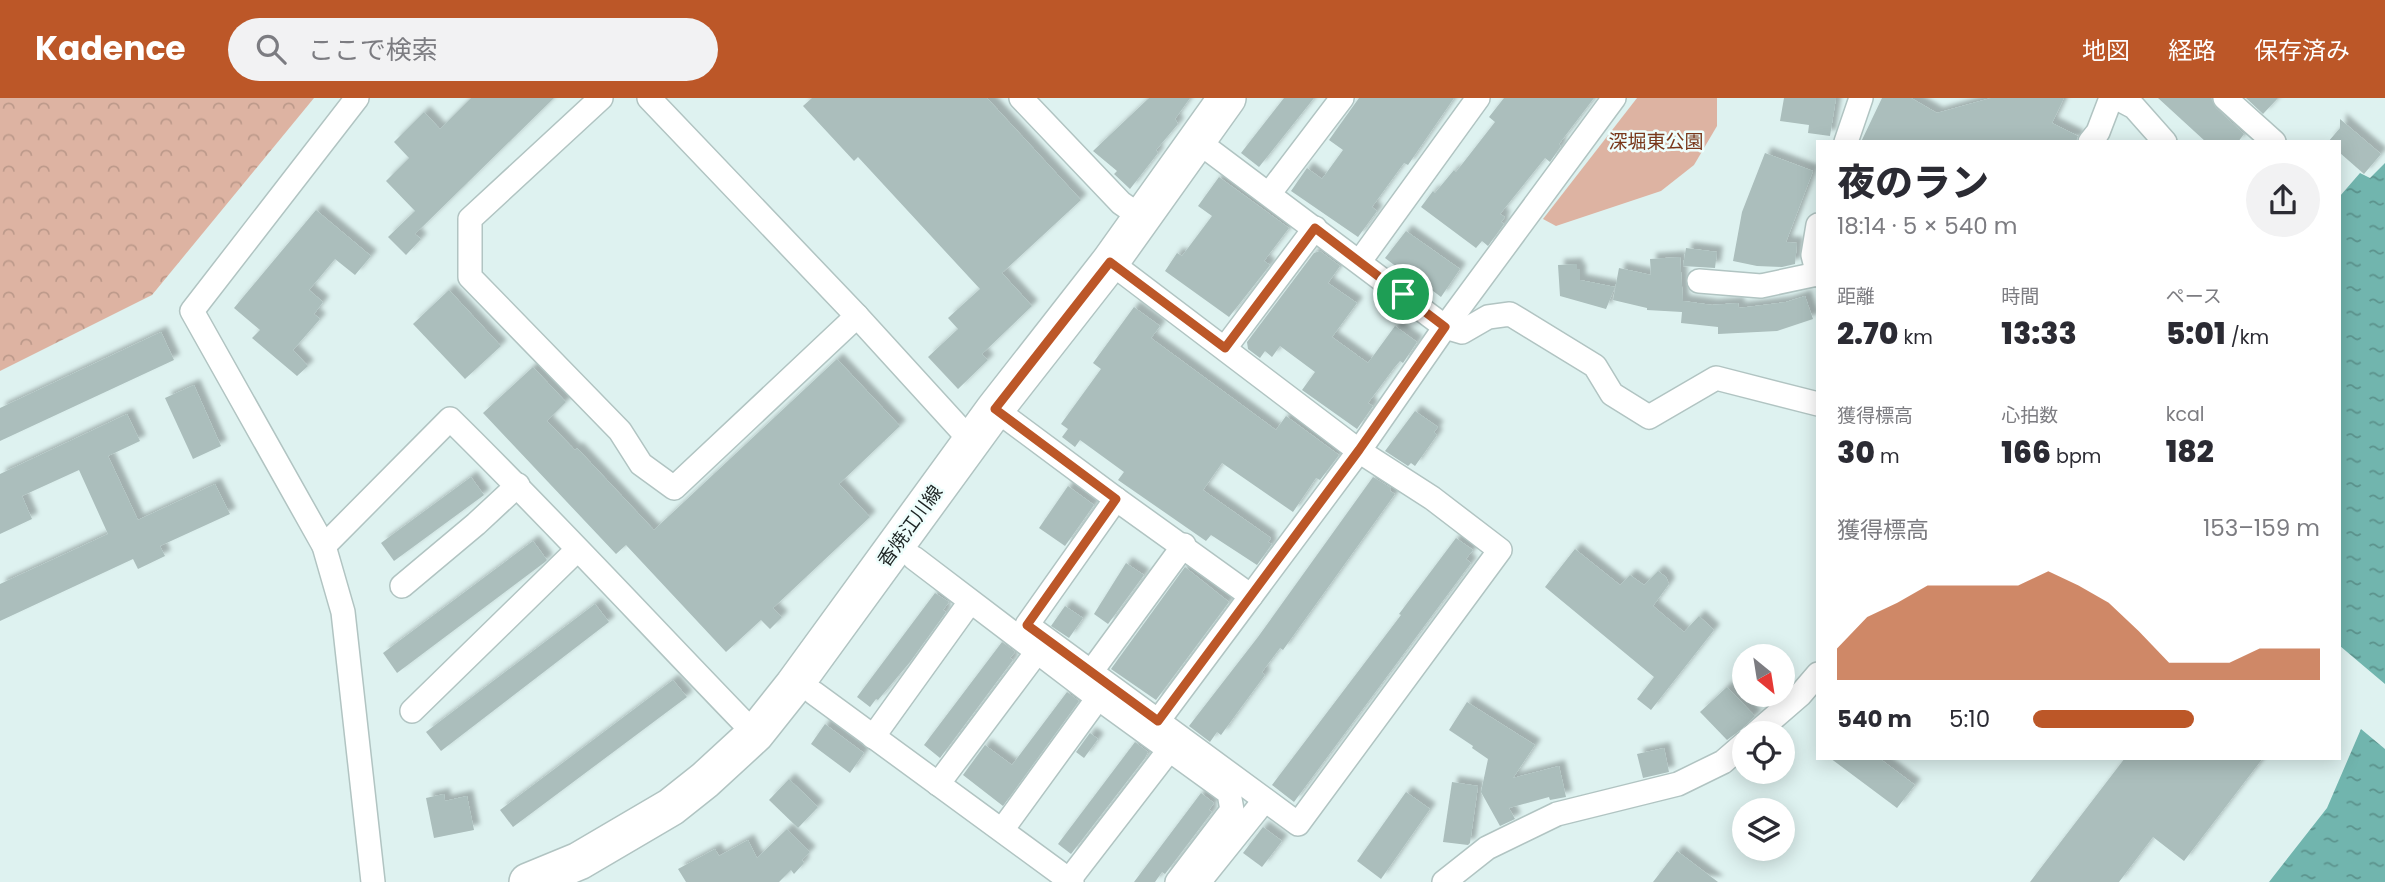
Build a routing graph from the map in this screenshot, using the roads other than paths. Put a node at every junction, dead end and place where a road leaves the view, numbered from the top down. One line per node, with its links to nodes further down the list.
1 (357, 98): 38 (street)
2 (601, 98): 28 (street)
3 (649, 98): 28 (street)
4 (1021, 98): 20 (street)
5 (1227, 98): 18 (main road, 香焼江川線)
6 (1256, 98): 18 (main road, 香焼江川線)
7 (1342, 98): 19 (street)
8 (1478, 98): 23 (street)
9 (1614, 98): 29 (street)
10 (1861, 98): 14 (street)
11 (2111, 98): 15 (street)
12 (2117, 98): 16 (street)
13 (2225, 98): 17 (street)
14 (1847, 140)
15 (2092, 140)
16 (2163, 140)
17 (2272, 140)
18 (1206, 147): 19 (street); 20 (main road, 香焼江川線); 25 (main road, 香焼江川線)
19 (1269, 194): 21 (street)
20 (1141, 217): 25 (main road, 香焼江川線)
21 (1315, 228): 23 (street); 30 (street)
22 (1816, 237): 24 (street)
23 (1360, 261): 29 (street)
24 (1816, 267)
25 (1117, 268): 30 (street); 32 (main road, 香焼江川線)
26 (1816, 275): 27 (street)
27 (1699, 281)
28 (857, 316): 33 (street)
29 (1445, 327): 31 (street); 34 (street)
30 (1225, 348): 34 (street)
31 (1816, 403)
32 (1005, 415): 33 (main road, 香焼江川線); 36 (street); 40 (main road, 香焼江川線)
33 (972, 442): 52 (main road, 香焼江川線)
34 (1359, 450): 42 (street); 57 (street)
35 (518, 485): 38 (street); 39 (street); 41 (street)
36 (1116, 499): 37 (street); 45 (street)
37 (1184, 545): 42 (street); 45 (street)
38 (324, 546): 60 (street)
39 (577, 550): 49 (street); 52 (street)
40 (914, 558): 43 (street); 47 (main road, 香焼江川線)
41 (402, 586)
42 (1251, 596): 50 (street)
43 (970, 602): 44 (street); 53 (street)
44 (1037, 652): 48 (street); 56 (street)
45 (1091, 672): 50 (street)
46 (1816, 676): 51 (street)
47 (814, 693): 53 (street); 62 (main road, 香焼江川線)
48 (1098, 698): 54 (street); 58 (street)
49 (412, 711)
50 (1158, 721): 57 (street)
51 (1770, 721)
52 (755, 734): 61 (main road, 香焼江川線)
53 (873, 737): 56 (street)
54 (1170, 749): 59 (street); 63 (street)
55 (1732, 754): 65 (street)
56 (939, 784): 58 (street)
57 (1264, 801): 64 (street)
58 (1002, 830): 59 (street)
59 (1071, 881)
60 (373, 882)
61 (528, 882)
62 (582, 882)
63 (1177, 882)
64 (1199, 882)
65 (1444, 882)

